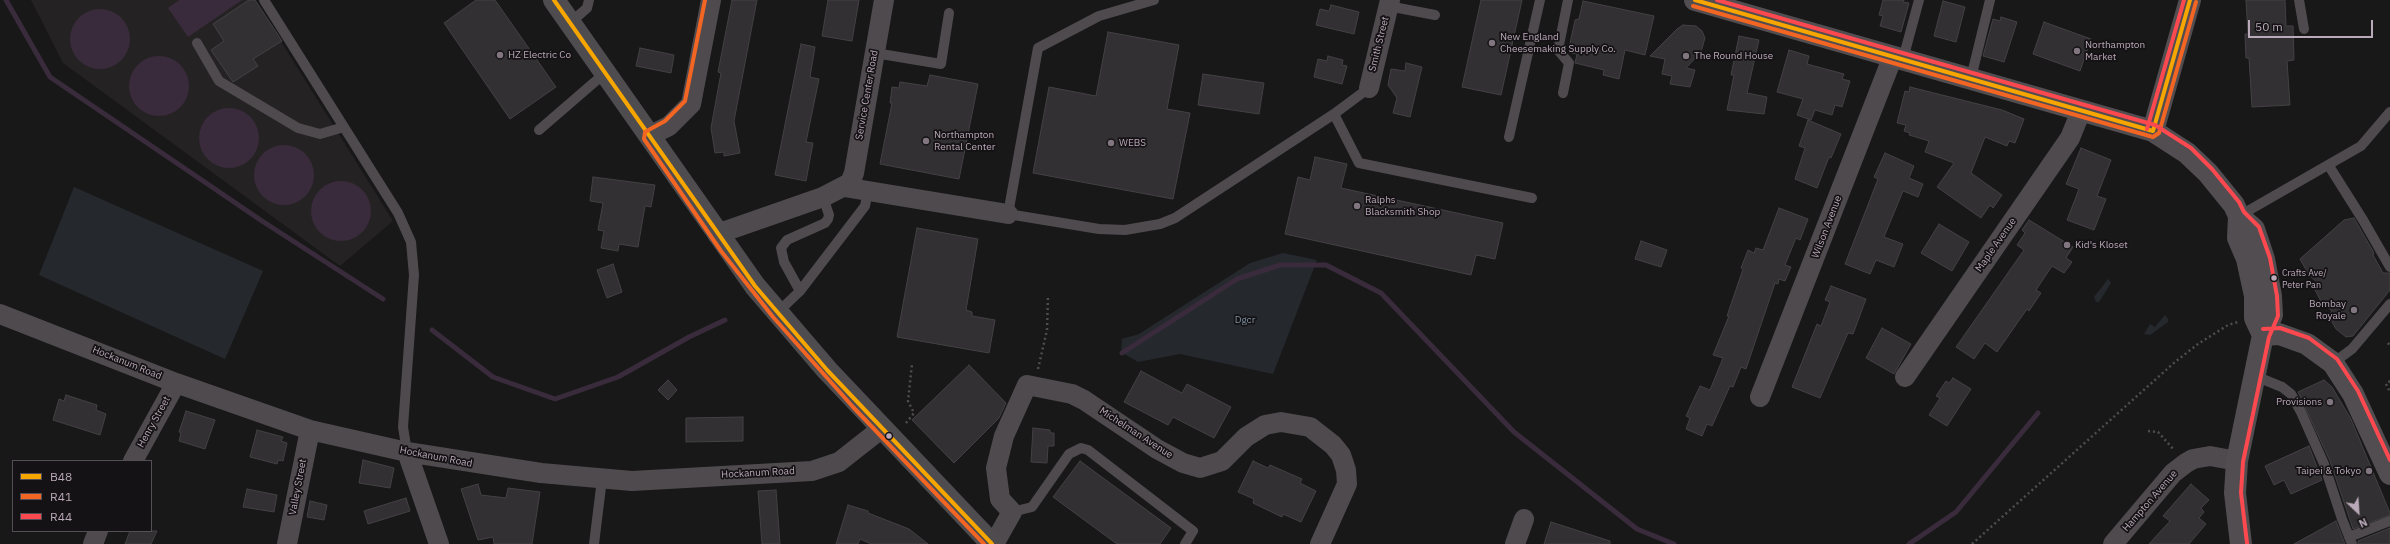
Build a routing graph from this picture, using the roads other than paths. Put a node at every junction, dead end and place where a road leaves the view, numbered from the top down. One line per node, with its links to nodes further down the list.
1 (264, 0): 29 (lane)
2 (554, 0): 17 (main road)
3 (589, 0): 17 (lane)
4 (710, 0): 32 (street)
5 (884, 0): 20 (street, Service Center Road)
6 (1154, 0): 39 (lane)
7 (1540, 0): 33 (lane)
8 (1568, 0): 25 (lane)
9 (1695, 0): 21 (street)
10 (1919, 0): 21 (lane)
11 (1990, 0): 23 (lane)
12 (2190, 0): 31 (street)
13 (2299, 0): 18 (lane)
14 (1389, 3): 16 (lane); 24 (street, Smith Street)
15 (949, 13): 20 (lane)
16 (1435, 15)
17 (570, 23): 22 (main road)
18 (2304, 29)
19 (197, 44): 29 (lane)
20 (875, 53): 35 (street, Service Center Road)
21 (1898, 58): 23 (street); 52 (street, Wilson Avenue)
22 (605, 74): 30 (lane); 32 (main road)
23 (1971, 78): 26 (street)
24 (1369, 88): 28 (lane)
25 (1563, 93)
26 (2082, 111): 31 (street); 50 (street, Maple Avenue)
27 (2390, 112): 34 (lane)
28 (1334, 114): 38 (lane); 39 (lane)
29 (344, 127): 55 (lane)
30 (539, 130)
31 (2153, 130): 40 (street)
32 (649, 136): 41 (main road)
33 (1509, 137)
34 (2329, 166): 40 (lane); 42 (lane)
35 (844, 187): 36 (street); 37 (street)
36 (868, 191): 39 (street); 43 (lane)
37 (823, 197): 41 (street); 43 (lane)
38 (1532, 198)
39 (1008, 214)
40 (2239, 216): 47 (street)
41 (716, 234): 45 (main road)
42 (2390, 267)
43 (800, 291): 45 (lane)
44 (2390, 304): 48 (lane)
45 (777, 313): 53 (main road)
46 (0, 314): 51 (street, Hockanum Road)
47 (2263, 334): 48 (street); 49 (street)
48 (2332, 363): 58 (street)
49 (2255, 376): 57 (street); 64 (lane)
50 (1905, 377)
51 (176, 383): 54 (street, Hockanum Road); 56 (street, Henry Street)
52 (1760, 397)
53 (882, 429): 59 (street, Hockanum Road); 69 (main road)
54 (310, 430): 55 (street, Hockanum Road); 66 (street, Valley Street)
55 (407, 452): 59 (street, Hockanum Road); 67 (street)
56 (133, 460)
57 (2237, 461): 73 (street, Hampton Avenue); 74 (street)
58 (2390, 474)
59 (602, 479): 68 (lane)
60 (1012, 512): 69 (street); 70 (lane); 71 (street, Michelman Avenue)
61 (1524, 519): 72 (street)
62 (2390, 520): 64 (lane)
63 (98, 532): 65 (street)
64 (2351, 540)
65 (93, 544)
66 (287, 544)
67 (439, 544)
68 (594, 544)
69 (993, 544)
70 (1185, 544)
71 (1320, 544)
72 (1515, 544)
73 (2113, 544)
74 (2240, 544)

